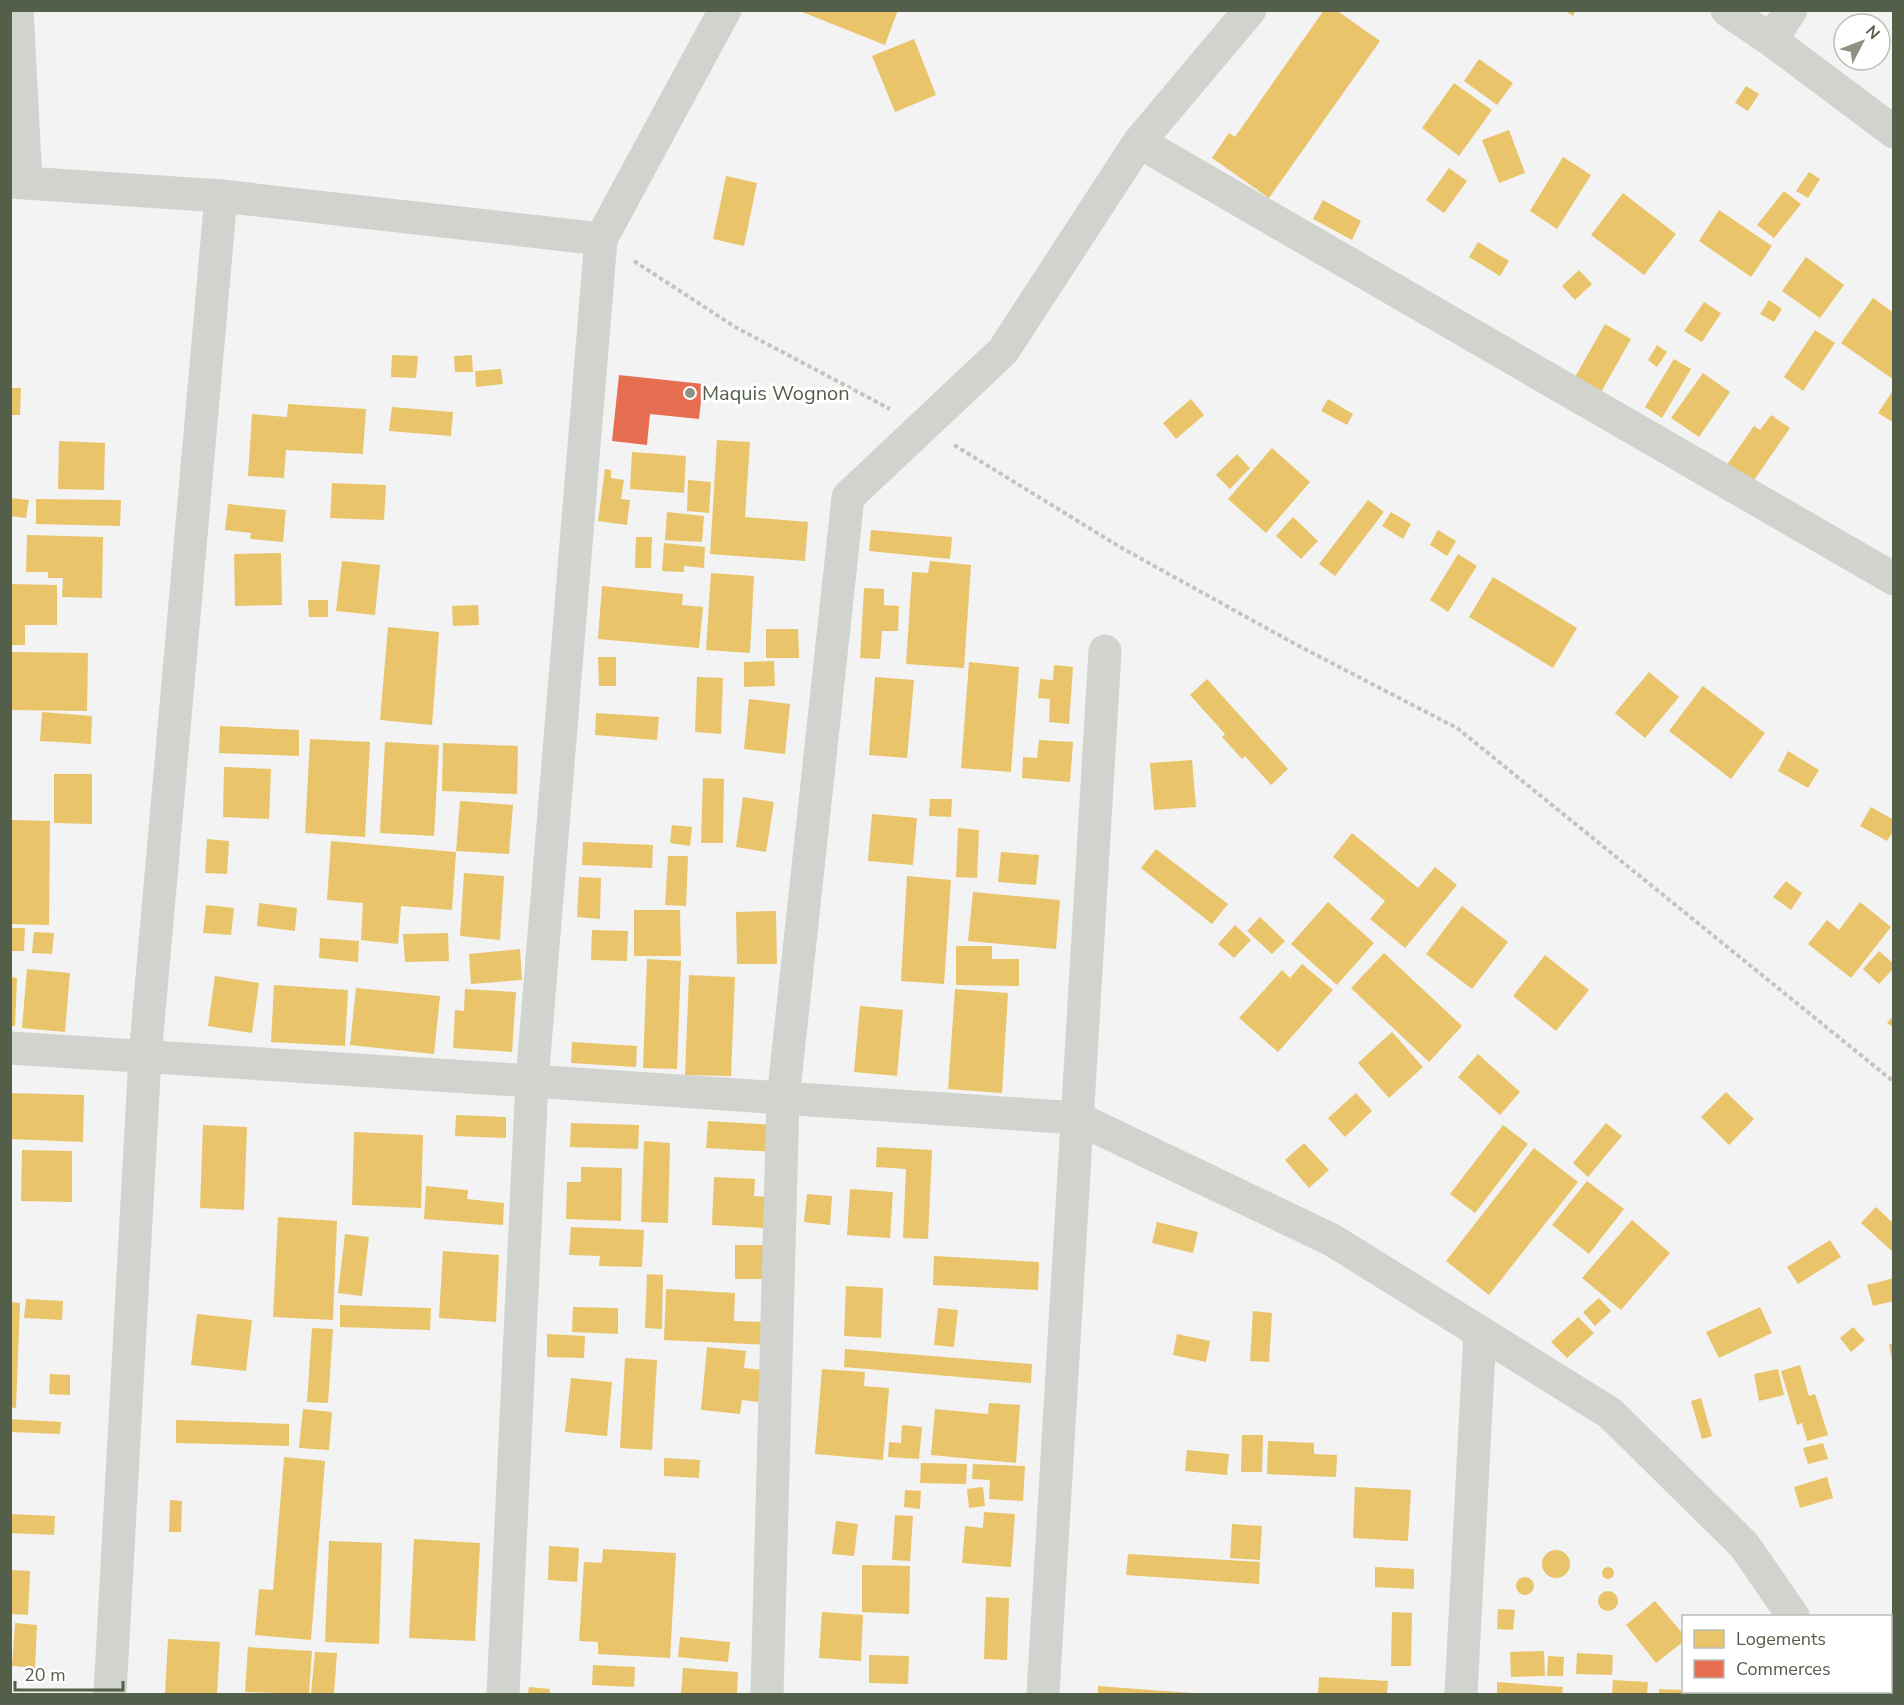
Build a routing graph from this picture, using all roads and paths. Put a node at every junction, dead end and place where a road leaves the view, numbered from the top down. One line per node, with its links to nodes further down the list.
1 (17, 10): 9 (street)
2 (724, 10): 11 (street)
3 (1250, 10): 8 (street)
4 (1727, 10): 6 (street)
5 (1791, 10): 6 (street)
6 (1771, 40): 7 (street)
7 (1893, 132)
8 (1139, 142): 12 (street); 13 (street)
9 (18, 182): 10 (street)
10 (221, 196): 11 (street); 16 (street)
11 (601, 239): 12 (path); 17 (street)
12 (924, 426): 18 (path); 19 (street)
13 (1893, 579)
14 (1105, 651): 20 (street)
15 (10, 1048): 16 (street)
16 (145, 1057): 17 (street); 23 (street)
17 (532, 1081): 19 (street); 24 (street)
18 (1893, 1082)
19 (783, 1099): 20 (street); 25 (street)
20 (1077, 1118): 21 (street); 26 (street)
21 (1480, 1332): 22 (street); 27 (street)
22 (1792, 1615)
23 (110, 1695)
24 (502, 1695)
25 (766, 1695)
26 (1043, 1695)
27 (1461, 1695)

